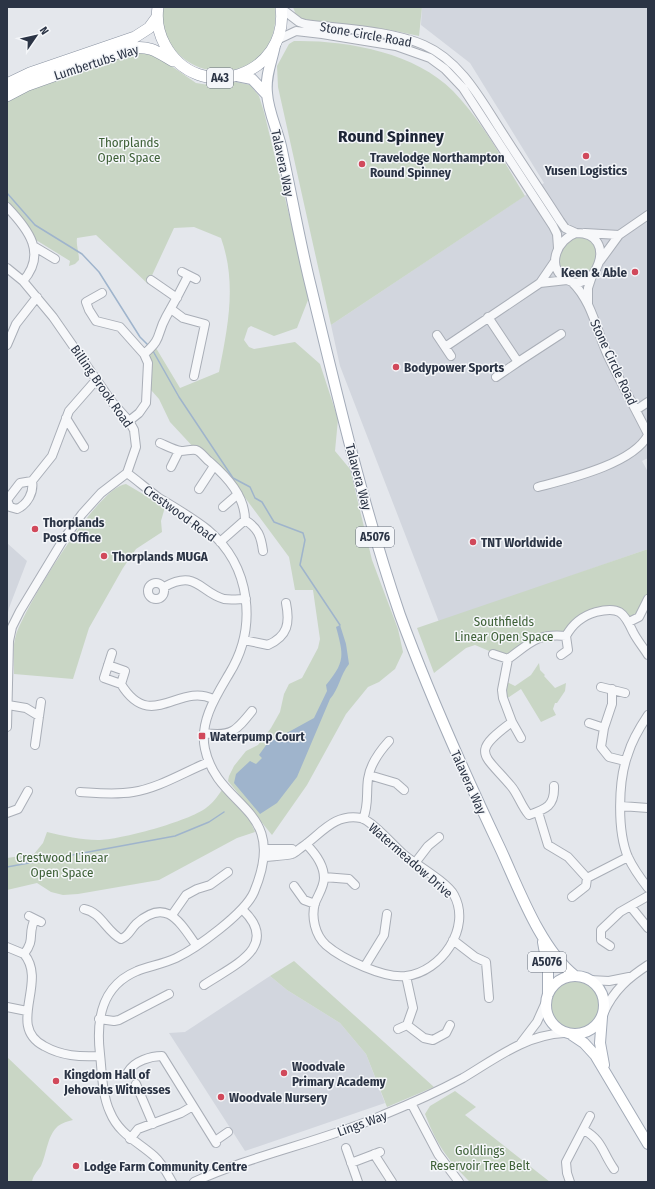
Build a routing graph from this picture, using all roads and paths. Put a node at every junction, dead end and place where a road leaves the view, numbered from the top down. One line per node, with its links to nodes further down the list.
1 (282, 8): 3 (highway, A43); 11 (street, Stone Circle Road)
2 (158, 10): 4 (highway, A43); 6 (highway, Lumbertubs Way / A43)
3 (277, 42): 5 (highway, A43); 7 (main road, Talavera Way / A5076); 14 (street, Stone Circle Road)
4 (184, 67): 5 (highway, A43); 8 (highway, Lumbertubs Way / A43)
5 (237, 76): 7 (main road, Talavera Way / A5076)
6 (7, 84)
7 (267, 95): 125 (main road, Talavera Way / A5076)
8 (7, 96)
9 (7, 207): 13 (street)
10 (648, 215): 12 (street)
11 (580, 233): 12 (street); 14 (street); 17 (street, Stone Circle Road)
12 (619, 235): 17 (street)
13 (35, 247): 15 (street); 22 (street)
14 (558, 248): 16 (street, Stone Circle Road)
15 (55, 259)
16 (555, 261): 23 (street, Stone Circle Road); 24 (street)
17 (600, 262): 19 (street, Stone Circle Road)
18 (7, 268): 22 (street, Billing Brook Road)
19 (593, 273): 23 (street); 29 (street, Stone Circle Road)
20 (188, 276): 27 (street)
21 (151, 280): 27 (street)
22 (23, 281): 26 (street, Billing Brook Road)
23 (569, 281): 24 (street); 29 (street, Stone Circle Road)
24 (540, 283): 30 (street)
25 (102, 292): 35 (street)
26 (37, 296): 33 (street); 40 (street, Billing Brook Road)
27 (177, 298): 28 (street)
28 (171, 309): 35 (street); 38 (street)
29 (589, 309): 42 (street, Stone Circle Road)
30 (488, 317): 34 (street); 37 (street)
31 (561, 334): 37 (street)
32 (437, 335): 34 (street)
33 (7, 345)
34 (445, 347): 36 (street)
35 (144, 354): 44 (street)
36 (451, 356)
37 (518, 362): 39 (street)
38 (194, 376)
39 (496, 377)
40 (97, 379): 43 (street); 44 (street, Billing Brook Road)
41 (648, 402): 42 (street)
42 (638, 412): 45 (street, Stone Circle Road)
43 (66, 418): 47 (street); 52 (street)
44 (129, 421): 51 (street, Billing Brook Road)
45 (648, 434): 53 (street)
46 (160, 443): 48 (street)
47 (84, 447)
48 (179, 450): 49 (street); 50 (street)
49 (214, 466): 54 (street); 55 (street)
50 (171, 467)
51 (127, 473): 59 (street, Crestwood Road); 80 (street)
52 (32, 481): 56 (street); 56 (street)
53 (538, 487)
54 (199, 489)
55 (238, 494): 57 (street); 58 (street)
56 (7, 504)
57 (223, 507)
58 (245, 520): 59 (street); 60 (street)
59 (220, 542): 62 (street, Crestwood Road)
60 (263, 551)
61 (164, 586): 62 (street)
62 (246, 599): 67 (street, Crestwood Road)
63 (648, 599): 65 (street)
64 (286, 603): 67 (street)
65 (630, 622): 66 (street); 71 (street)
66 (566, 636): 70 (street); 72 (street)
67 (244, 640): 78 (street, Crestwood Road)
68 (112, 653): 73 (street)
69 (493, 654): 72 (street)
70 (561, 655)
71 (648, 655)
72 (508, 659): 84 (street)
73 (108, 665): 74 (street); 74 (street)
74 (121, 684): 78 (street)
75 (601, 687): 76 (street)
76 (612, 689): 77 (street); 87 (street)
77 (625, 693)
78 (213, 699): 88 (street, Crestwood Road)
79 (41, 702): 82 (street)
80 (8, 705): 82 (street); 86 (street)
81 (252, 711): 88 (street)
82 (39, 716): 91 (street)
83 (647, 721): 92 (street)
84 (512, 722): 89 (street); 101 (street)
85 (589, 723): 87 (street)
86 (7, 727)
87 (604, 728): 92 (street)
88 (205, 732): 93 (street, Crestwood Road)
89 (521, 738)
90 (389, 741): 94 (street)
91 (35, 745)
92 (625, 761): 99 (street)
93 (209, 762): 98 (street); 106 (street, Crestwood Road)
94 (369, 775): 96 (street); 103 (street)
95 (554, 786): 101 (street)
96 (404, 790)
97 (28, 791): 102 (street)
98 (80, 792)
99 (621, 806): 100 (street); 107 (street)
100 (648, 808)
101 (538, 812): 111 (street)
102 (7, 814)
103 (363, 818): 105 (street, Watermeadow Drive); 108 (street, Watermeadow Drive)
104 (439, 837): 108 (street)
105 (306, 844): 106 (street, Watermeadow Drive); 110 (street)
106 (265, 853): 120 (street)
107 (628, 857): 111 (street); 114 (street)
108 (415, 863): 126 (street, Watermeadow Drive)
109 (228, 872): 122 (street)
110 (324, 877): 112 (street); 117 (street, Watermeadow Drive)
111 (587, 878): 116 (street)
112 (355, 884)
113 (294, 886): 117 (street)
114 (648, 888)
115 (648, 896): 118 (street)
116 (572, 897)
117 (315, 904): 132 (street, Watermeadow Drive)
118 (631, 907): 124 (street); 128 (street)
119 (84, 909): 122 (street)
120 (242, 910): 127 (street); 137 (street)
121 (387, 914): 132 (street)
122 (172, 915): 127 (street)
123 (35, 919): 130 (street)
124 (648, 928)
125 (540, 932): 134 (main road, Talavera Way / A5076); 139 (main road, Talavera Way / A5076)
126 (453, 940): 133 (street, Watermeadow Drive); 140 (street)
127 (196, 945): 145 (street)
128 (610, 946)
129 (7, 947): 130 (street)
130 (24, 954): 143 (street)
131 (648, 965): 135 (street)
132 (365, 966): 133 (street, Watermeadow Drive)
133 (406, 976): 147 (street)
134 (575, 976): 136 (main road); 139 (main road)
135 (630, 976): 136 (street); 144 (street)
136 (590, 980): 144 (main road)
137 (204, 985)
138 (169, 994): 145 (street)
139 (548, 994): 141 (main road)
140 (489, 999)
141 (545, 1004): 149 (main road); 150 (street, Lings Way)
142 (7, 1007): 143 (street)
143 (27, 1011): 151 (street)
144 (603, 1015): 149 (main road); 153 (main road)
145 (99, 1019): 151 (street)
146 (450, 1024): 147 (street)
147 (407, 1025): 148 (street)
148 (398, 1029)
149 (568, 1034): 150 (street, Lings Way); 153 (main road)
150 (521, 1043): 155 (street, Lings Way)
151 (100, 1056): 161 (street)
152 (128, 1072): 156 (street)
153 (607, 1073): 162 (main road)
154 (136, 1084): 158 (street)
155 (411, 1103): 167 (street, Lings Way); 170 (street)
156 (193, 1106): 158 (street); 160 (street)
157 (590, 1116): 159 (street)
158 (153, 1124): 161 (street)
159 (584, 1130): 165 (street); 171 (street)
160 (228, 1132)
161 (130, 1139): 166 (street)
162 (648, 1144)
163 (346, 1148): 164 (street)
164 (351, 1163): 168 (street); 169 (street)
165 (614, 1169)
166 (172, 1182)
167 (194, 1182)
168 (358, 1182)
169 (392, 1182)
170 (459, 1182)
171 (570, 1182)

